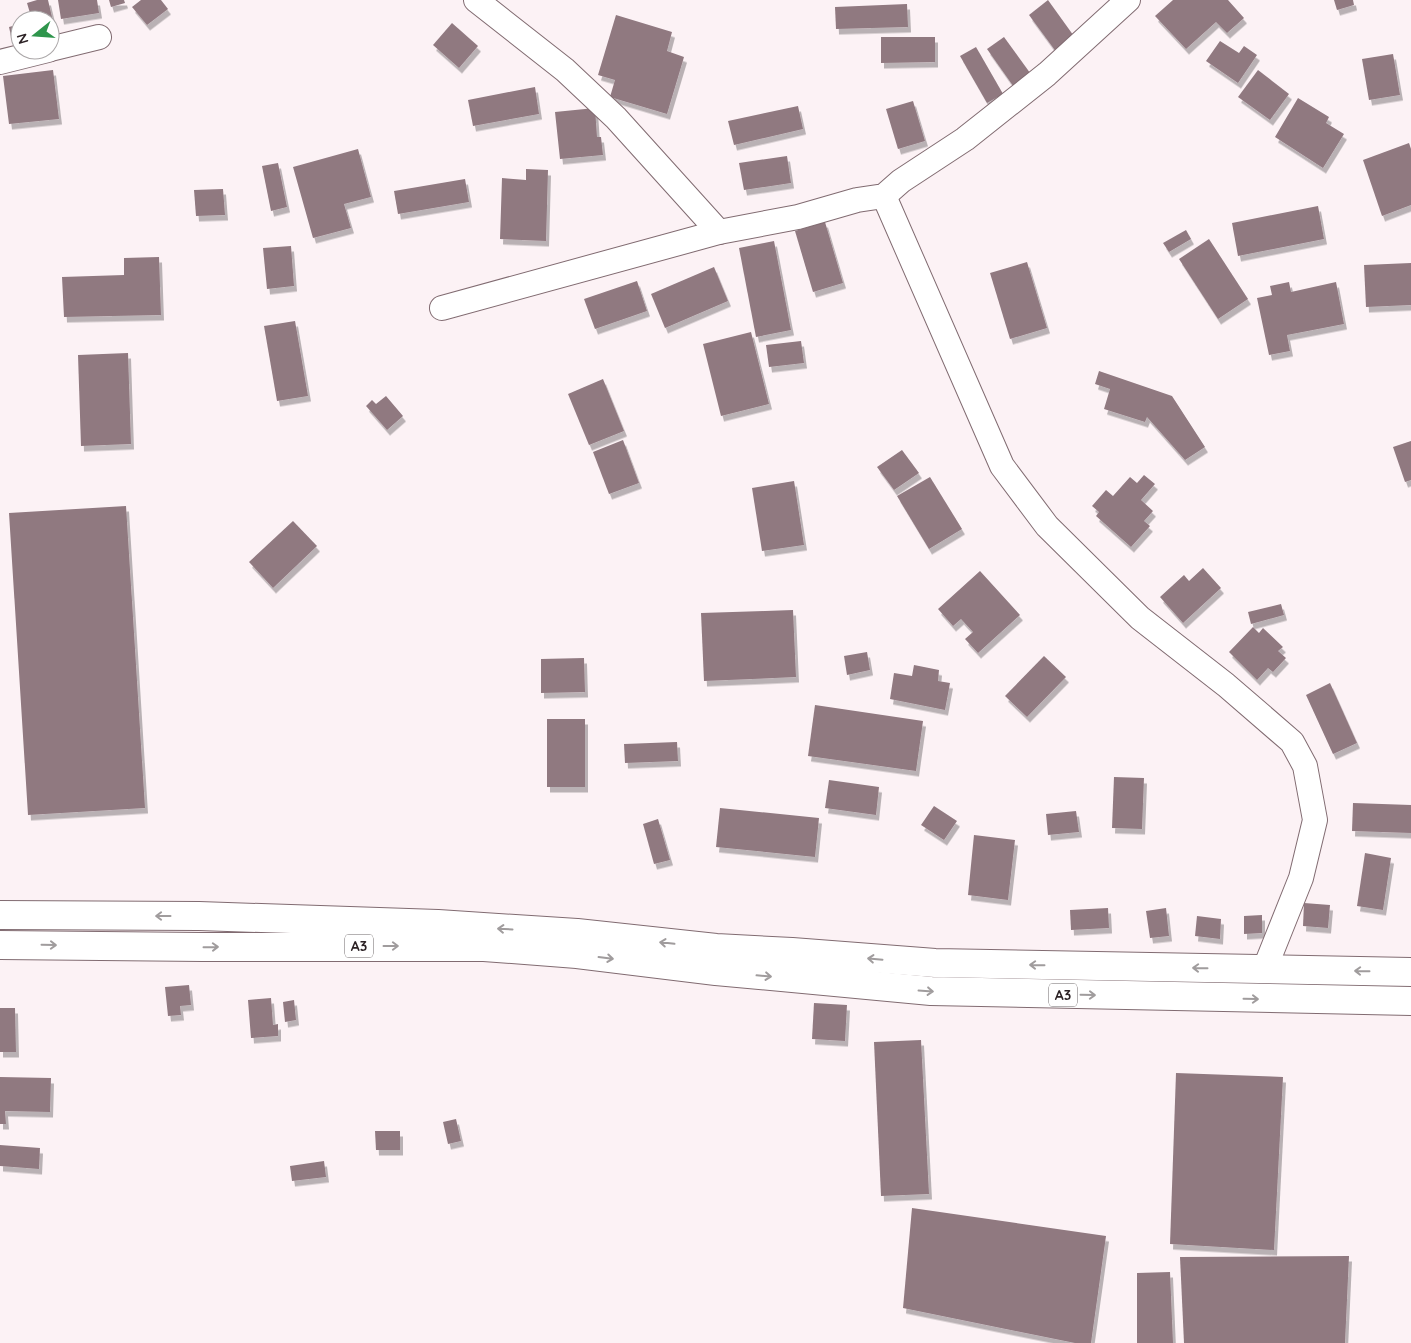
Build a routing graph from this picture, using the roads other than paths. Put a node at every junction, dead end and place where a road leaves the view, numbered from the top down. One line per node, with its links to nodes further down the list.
1 (476, 0): 6 (street)
2 (1128, 0): 5 (street)
3 (99, 37): 4 (street)
4 (60, 47)
5 (884, 196): 6 (street); 11 (street)
6 (720, 232): 7 (street)
7 (442, 308)
8 (0, 915): 9 (main road, A3, one-way to 8)
9 (577, 943): 10 (main road, A3, one-way to 9); 11 (main road, A3, one-way to 9); 13 (main road, A3, one-way to 13)
10 (0, 945)
11 (1265, 968): 12 (main road, A3, one-way to 11)
12 (1411, 972)
13 (1411, 1001)

